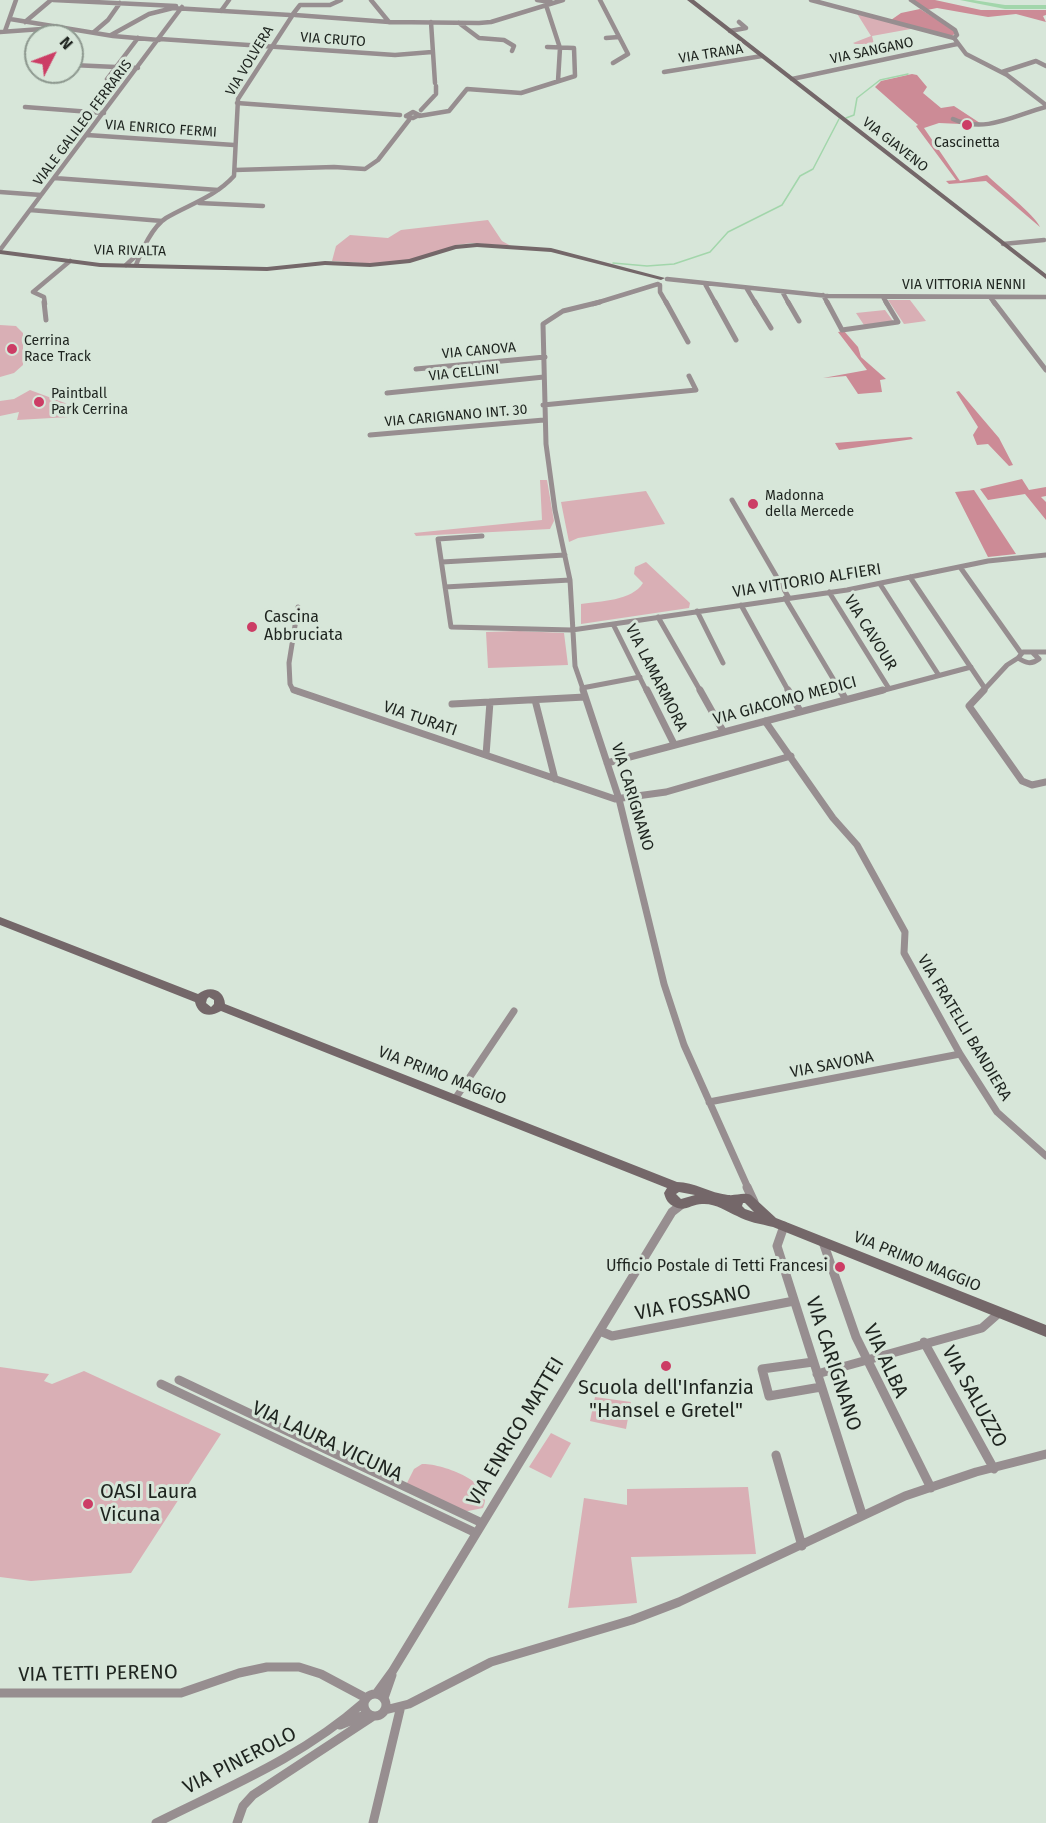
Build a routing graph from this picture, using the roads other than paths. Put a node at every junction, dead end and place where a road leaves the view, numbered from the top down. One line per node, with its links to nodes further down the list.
1 (16, 0): 20 (street)
2 (52, 0): 14 (street); 22 (street)
3 (229, 0): 17 (street)
4 (341, 0): 19 (street, VIA VOLVERA)
5 (371, 0): 23 (street)
6 (537, 0): 12 (street)
7 (563, 0): 12 (street)
8 (600, 0): 34 (street)
9 (690, 0): 30 (main road, VIA GIAVENO)
10 (811, 0): 37 (street)
11 (911, 0): 37 (street)
12 (553, 1): 15 (street)
13 (157, 2): 14 (street); 16 (street)
14 (120, 3): 32 (street)
15 (546, 5): 18 (street); 42 (street)
16 (182, 8): 17 (street); 33 (street); 38 (street, VIALE GALILEO FERRARIS)
17 (221, 11): 19 (street)
18 (518, 13): 21 (street); 26 (street)
19 (293, 15): 23 (street); 40 (street, VIA VOLVERA)
20 (10, 19): 22 (street, VIA CRUTO); 31 (street)
21 (518, 20)
22 (25, 22): 27 (street, VIA CRUTO)
23 (389, 22): 24 (street)
24 (431, 22): 26 (street); 44 (street)
25 (739, 22): 30 (street)
26 (459, 23): 43 (street)
27 (37, 24)
28 (24, 30): 31 (street)
29 (84, 31): 32 (street, VIA CRUTO)
30 (730, 31): 45 (main road, VIA GIAVENO)
31 (2, 32)
32 (94, 32): 33 (street, VIA CRUTO)
33 (111, 35): 35 (street, VIA CRUTO)
34 (619, 37): 36 (street); 46 (street)
35 (138, 38): 38 (street, VIA CRUTO); 48 (street)
36 (606, 38)
37 (954, 38): 39 (street)
38 (159, 39): 40 (street, VIA CRUTO); 50 (street, VIALE GALILEO FERRARIS)
39 (957, 44): 52 (street); 54 (street, VIA SANGANO)
40 (273, 46): 44 (street, VIA CRUTO); 56 (street, VIA VOLVERA)
41 (547, 47): 42 (street)
42 (560, 48): 55 (street); 55 (street)
43 (512, 51)
44 (432, 52): 60 (street)
45 (762, 57): 51 (street, VIA TRANA); 54 (main road, VIA GIAVENO)
46 (613, 63)
47 (84, 65): 48 (street)
48 (116, 66): 50 (street); 53 (street)
49 (1046, 66): 52 (street)
50 (138, 68): 59 (street, VIALE GALILEO FERRARIS)
51 (664, 72)
52 (1002, 72): 57 (street)
53 (107, 79)
54 (792, 79): 75 (main road, VIA GIAVENO)
55 (558, 81): 60 (street)
56 (237, 103): 61 (street); 64 (street, VIA VOLVERA)
57 (1046, 106): 62 (street)
58 (26, 107): 59 (street)
59 (104, 112): 63 (street, VIALE GALILEO FERRARIS)
60 (418, 113): 61 (street)
61 (409, 117): 65 (street)
62 (953, 119)
63 (87, 135): 64 (street, VIA ENRICO FERMI); 66 (street, VIALE GALILEO FERRARIS)
64 (234, 145): 65 (street, VIA VOLVERA)
65 (235, 170): 67 (street)
66 (54, 178): 67 (street); 69 (street, VIALE GALILEO FERRARIS)
67 (218, 190): 70 (street)
68 (0, 192): 69 (street)
69 (41, 195): 72 (street, VIALE GALILEO FERRARIS)
70 (199, 203): 71 (street); 73 (street)
71 (263, 206)
72 (30, 210): 73 (street); 76 (street, VIALE GALILEO FERRARIS)
73 (162, 221): 77 (street)
74 (1044, 240): 75 (street)
75 (1003, 244): 81 (main road, VIA GIAVENO)
76 (0, 251): 78 (main road, VIA RIVALTA)
77 (141, 251): 79 (street); 80 (street)
78 (70, 261): 79 (main road, VIA RIVALTA); 90 (street)
79 (126, 264): 80 (main road, VIA RIVALTA)
80 (136, 264): 82 (main road, VIA RIVALTA)
81 (1046, 277)
82 (660, 282): 83 (street, VIA VITTORIA NENNI); 94 (street); 95 (street, VIA CARIGNANO)
83 (705, 284): 84 (street, VIA VITTORIA NENNI); 93 (street)
84 (747, 289): 85 (street, VIA VITTORIA NENNI); 92 (street)
85 (783, 292): 86 (street, VIA VITTORIA NENNI); 91 (street)
86 (823, 296): 87 (street, VIA VITTORIA NENNI); 87 (street, VIA VITTORIA NENNI)
87 (883, 297): 88 (street, VIA VITTORIA NENNI)
88 (990, 297): 89 (street, VIA VITTORIA NENNI); 97 (street)
89 (1046, 297)
90 (46, 320)
91 (799, 321)
92 (771, 328)
93 (736, 340)
94 (688, 342)
95 (545, 357): 96 (street, VIA CANOVA); 99 (street, VIA CARIGNANO)
96 (416, 369)
97 (1046, 370)
98 (689, 375): 101 (street)
99 (544, 377): 100 (street, VIA CELLINI); 101 (street, VIA CARIGNANO)
100 (387, 393)
101 (543, 405): 102 (street, VIA CARIGNANO)
102 (544, 420): 103 (street, VIA CARIGNANO INT. 30); 106 (street, VIA CARIGNANO)
103 (370, 435)
104 (732, 500): 115 (street)
105 (482, 536): 108 (street)
106 (565, 555): 108 (street); 111 (street, VIA CARIGNANO)
107 (1046, 555): 109 (street, VIA VITTORIO ALFIERI)
108 (442, 562): 113 (street)
109 (960, 567): 110 (street, VIA VITTORIO ALFIERI); 122 (street)
110 (910, 577): 112 (street, VIA VITTORIO ALFIERI); 127 (street)
111 (570, 580): 113 (street); 121 (street, VIA CARIGNANO)
112 (880, 584): 114 (street, VIA VITTORIO ALFIERI); 128 (street)
113 (445, 587): 121 (street, VIA VITTORIO ALFIERI)
114 (829, 592): 115 (street, VIA VITTORIO ALFIERI); 130 (street, VIA CAVOUR)
115 (787, 598): 116 (street, VIA VITTORIO ALFIERI); 134 (street)
116 (741, 605): 118 (street, VIA VITTORIO ALFIERI); 138 (street)
117 (298, 607): 142 (street, VIA TURATI)
118 (697, 611): 119 (street, VIA VITTORIO ALFIERI); 124 (street)
119 (657, 617): 120 (street, VIA VITTORIO ALFIERI); 140 (street)
120 (614, 624): 121 (street, VIA VITTORIO ALFIERI); 129 (street, VIA LAMARMORA)
121 (572, 630): 132 (street, VIA CARIGNANO)
122 (1020, 652): 123 (street); 125 (street); 126 (street)
123 (1039, 656): 125 (street)
124 (723, 663)
125 (1025, 663): 126 (street)
126 (1007, 665): 131 (street)
127 (970, 667): 128 (street, VIA GIACOMO MEDICI); 131 (street)
128 (938, 674): 130 (street, VIA GIACOMO MEDICI)
129 (640, 677): 132 (street); 141 (street, VIA LAMARMORA)
130 (888, 687): 134 (street, VIA GIACOMO MEDICI)
131 (984, 687): 146 (street)
132 (582, 688): 133 (street, VIA CARIGNANO)
133 (585, 697): 135 (street); 144 (street, VIA CARIGNANO)
134 (845, 698): 138 (street, VIA GIACOMO MEDICI)
135 (535, 700): 136 (street); 145 (street)
136 (490, 702): 137 (street); 142 (street)
137 (452, 704)
138 (800, 711): 139 (street, VIA GIACOMO MEDICI)
139 (765, 721): 140 (street, VIA GIACOMO MEDICI); 143 (street, VIA FRATELLI BANDIERA)
140 (723, 731): 141 (street, VIA GIACOMO MEDICI)
141 (674, 744): 144 (street, VIA GIACOMO MEDICI)
142 (486, 755): 145 (street, VIA TURATI)
143 (791, 756): 147 (street); 150 (street, VIA FRATELLI BANDIERA)
144 (607, 763): 147 (street, VIA CARIGNANO)
145 (555, 779): 147 (street, VIA TURATI)
146 (1046, 782)
147 (620, 799): 152 (street, VIA CARIGNANO)
148 (0, 921): 151 (main road, VIA PRIMO MAGGIO)
149 (514, 1011): 151 (street)
150 (960, 1054): 152 (street, VIA SAVONA); 153 (street, VIA FRATELLI BANDIERA)
151 (455, 1099): 155 (main road, VIA PRIMO MAGGIO)
152 (709, 1102): 154 (street, VIA CARIGNANO)
153 (1046, 1156)
154 (745, 1184): 156 (street, VIA CARIGNANO); 156 (street)
155 (679, 1198): 156 (main road, VIA PRIMO MAGGIO); 161 (street, VIA ENRICO MATTEI)
156 (746, 1206): 157 (main road, VIA PRIMO MAGGIO)
157 (779, 1225): 158 (main road, VIA PRIMO MAGGIO); 159 (street, VIA CARIGNANO)
158 (823, 1242): 160 (main road, VIA PRIMO MAGGIO); 164 (street, VIA ALBA)
159 (794, 1300): 161 (street, VIA FOSSANO); 165 (street, VIA CARIGNANO)
160 (999, 1313): 162 (main road, VIA PRIMO MAGGIO); 163 (street)
161 (600, 1331): 175 (street, VIA ENRICO MATTEI)
162 (1046, 1331)
163 (924, 1342): 164 (street); 172 (street, VIA SALUZZO)
164 (865, 1360): 166 (street); 173 (street, VIA ALBA)
165 (813, 1362): 166 (street, VIA CARIGNANO); 169 (street)
166 (817, 1374): 169 (street, VIA CARIGNANO)
167 (179, 1380): 175 (street, VIA LAURA VICUNA)
168 (161, 1384): 176 (street, VIA LAURA VICUNA)
169 (821, 1387): 174 (street, VIA CARIGNANO)
170 (1046, 1454): 172 (street)
171 (776, 1455): 177 (street)
172 (994, 1469): 173 (street)
173 (930, 1488): 174 (street)
174 (862, 1514): 177 (street)
175 (482, 1523): 176 (street, VIA ENRICO MATTEI)
176 (476, 1533): 180 (street, VIA ENRICO MATTEI)
177 (802, 1546): 181 (street)
178 (0, 1693): 179 (street, VIA TETTI PERENO)
179 (365, 1701): 180 (street, VIA PINEROLO); 182 (street); 183 (street, VIA PINEROLO)
180 (383, 1701): 181 (street); 182 (street)
181 (404, 1707): 186 (street)
182 (369, 1715): 183 (street, VIA PINEROLO); 185 (street)
183 (337, 1726): 184 (street, VIA PINEROLO)
184 (156, 1823)
185 (237, 1823)
186 (374, 1823)

